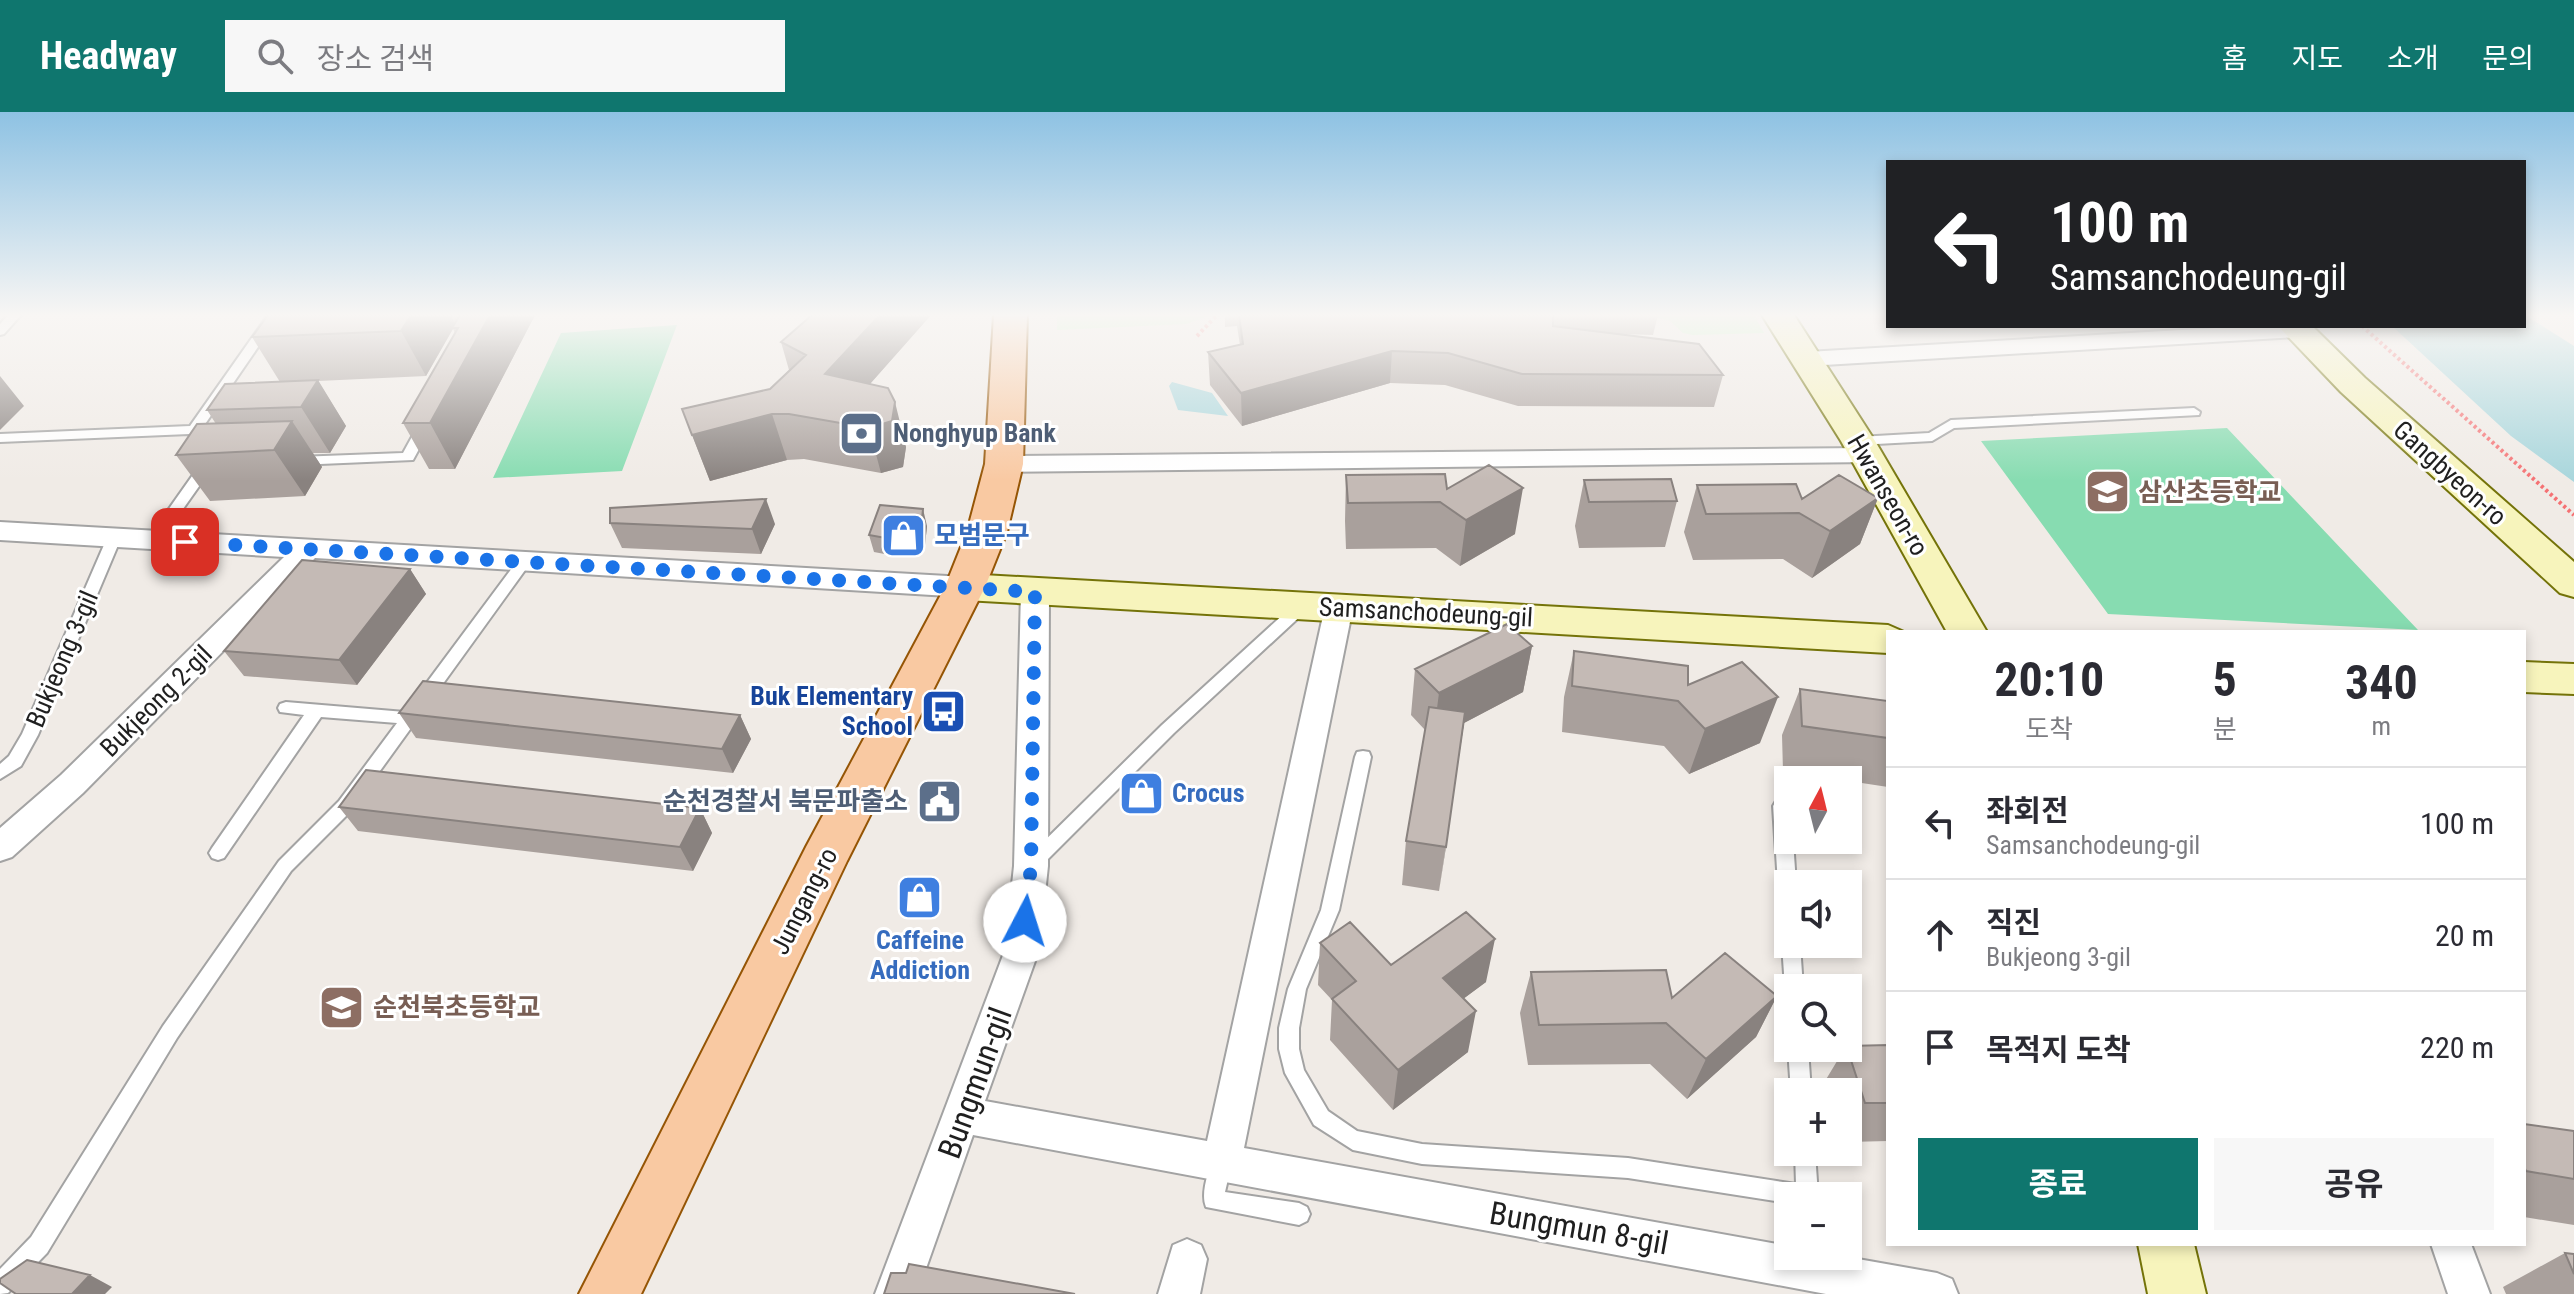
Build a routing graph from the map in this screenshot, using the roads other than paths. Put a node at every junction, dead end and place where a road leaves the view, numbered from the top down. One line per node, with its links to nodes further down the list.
1 (236, 370): 7 (lane)
2 (1008, 370): 13 (main road, Jungang-ro)
3 (1814, 370): 9 (street, Hwanseon-ro)
4 (2342, 370): 19 (street, Gangbyeon-ro)
5 (2194, 412): 9 (lane)
6 (429, 418): 10 (lane)
7 (194, 430): 8 (lane); 11 (lane)
8 (0, 438)
9 (1862, 449): 13 (street); 23 (street, Hwanseon-ro)
10 (284, 461)
11 (207, 464): 12 (lane); 16 (lane)
12 (223, 464)
13 (1004, 464): 20 (main road, Jungang-ro)
14 (0, 531): 15 (street)
15 (114, 538): 16 (street); 31 (lane, Bukjeong 3-gil)
16 (154, 540): 17 (street)
17 (308, 549): 18 (street); 32 (street, Bukjeong 2-gil)
18 (523, 563): 20 (street); 29 (lane)
19 (2574, 584)
20 (965, 587): 21 (street, Samsanchodeung-gil); 45 (main road, Jungang-ro)
21 (1035, 592): 22 (street, Samsanchodeung-gil); 34 (street, Bungmun-gil)
22 (1321, 606): 24 (street, Samsanchodeung-gil); 34 (lane); 36 (street)
23 (1966, 630)
24 (1886, 639)
25 (2526, 677): 26 (street)
26 (2574, 679)
27 (286, 708): 28 (lane)
28 (316, 711): 29 (lane); 33 (lane)
29 (409, 718): 43 (lane)
30 (1363, 757): 37 (lane)
31 (0, 773)
32 (0, 848)
33 (218, 853)
34 (1031, 866): 35 (street, Bungmun-gil)
35 (963, 1115): 36 (street, Bungmun 8-gil); 46 (street, Bungmun-gil)
36 (1222, 1162): 38 (lane); 41 (street, Bungmun 8-gil)
37 (1806, 1166)
38 (1299, 1214)
39 (2166, 1246): 48 (street)
40 (2452, 1246): 49 (street)
41 (1774, 1257)
42 (1828, 1270): 44 (street, Bungmun 8-gil)
43 (0, 1285)
44 (1878, 1289): 47 (street, Bungmun 8-gil)
45 (609, 1294)
46 (896, 1294)
47 (1937, 1294)
48 (2177, 1294)
49 (2469, 1294)

